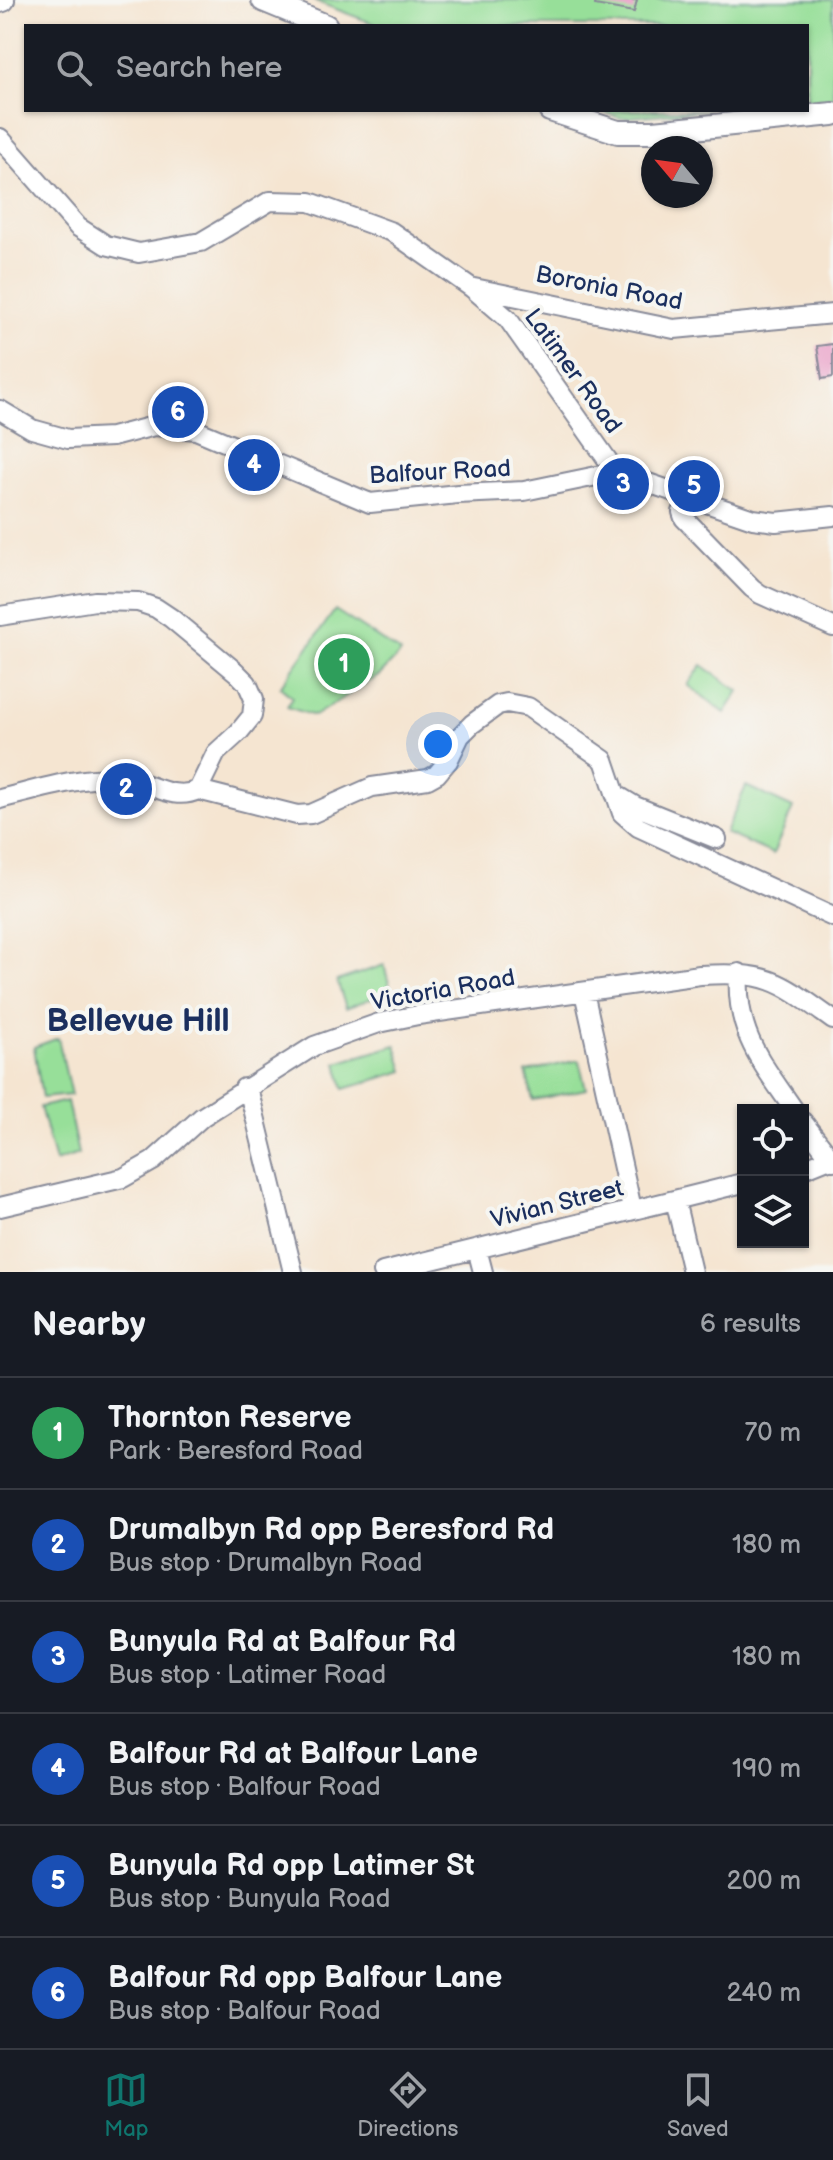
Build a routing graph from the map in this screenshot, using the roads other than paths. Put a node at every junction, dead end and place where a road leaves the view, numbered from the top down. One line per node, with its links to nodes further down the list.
1 (263, 0): 2 (main road)
2 (321, 24)
3 (556, 112): 4 (main road)
4 (833, 114)
5 (0, 138): 6 (street, Latimer Road)
6 (472, 288): 7 (street, Boronia Road); 9 (street, Latimer Road)
7 (833, 314)
8 (0, 410): 9 (street, Balfour Road)
9 (616, 472): 10 (street, Latimer Road)
10 (688, 497): 11 (street, Latimer Road); 13 (street)
11 (833, 516)
12 (0, 616): 14 (street)
13 (833, 627)
14 (198, 790): 15 (street); 16 (street)
15 (615, 794): 17 (street); 18 (street)
16 (0, 799)
17 (717, 839)
18 (833, 917)
19 (739, 973): 20 (street, Victoria Road); 21 (street, Victoria Road); 23 (street)
20 (584, 992): 22 (street, Victoria Road); 30 (street)
21 (833, 1020)
22 (244, 1088): 29 (street, Victoria Road); 32 (street)
23 (790, 1104)
24 (809, 1130): 25 (street)
25 (832, 1160): 26 (street)
26 (809, 1167)
27 (737, 1184): 28 (street, Vivian Street)
28 (675, 1200): 30 (street, Vivian Street); 35 (street)
29 (0, 1207)
30 (632, 1209): 31 (street, Vivian Street)
31 (477, 1249): 33 (street, Vivian Street); 34 (street)
32 (293, 1272)
33 (383, 1272)
34 (483, 1272)
35 (692, 1272)

